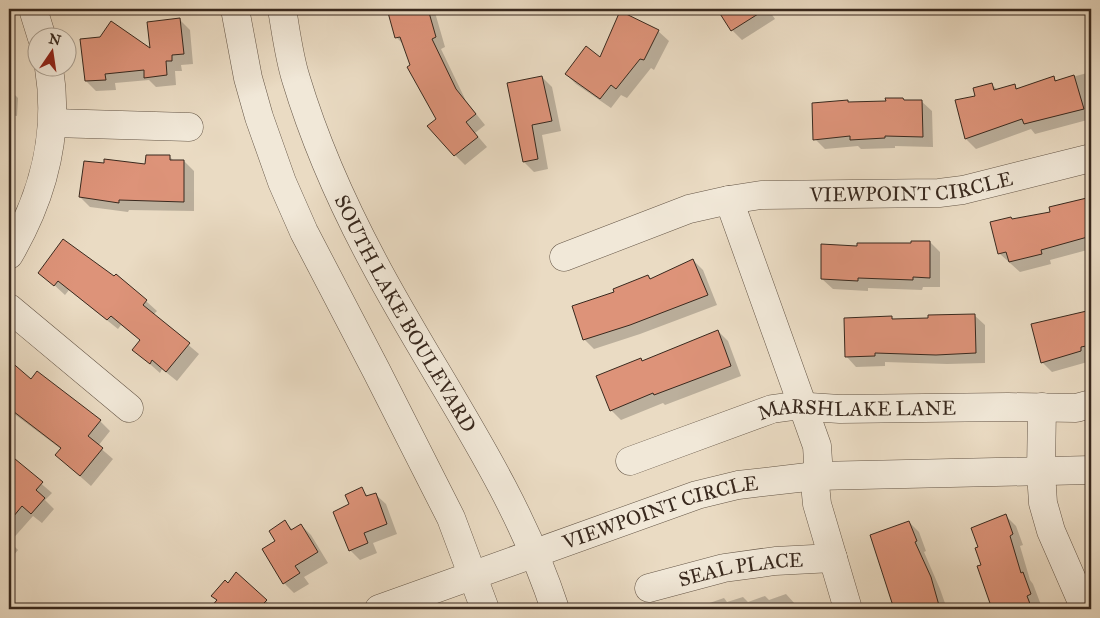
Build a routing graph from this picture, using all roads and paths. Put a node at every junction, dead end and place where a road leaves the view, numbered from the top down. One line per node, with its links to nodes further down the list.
1 (32, 9): 4 (street)
2 (234, 9): 23 (street)
3 (282, 9): 21 (street, SOUTH LAKE BOULEVARD)
4 (39, 28)
5 (51, 78): 6 (street)
6 (53, 123): 7 (street); 10 (street)
7 (189, 127)
8 (1091, 158): 9 (street, VIEWPOINT CIRCLE)
9 (729, 200): 11 (street, VIEWPOINT CIRCLE); 14 (street)
10 (9, 255)
11 (564, 257)
12 (9, 308): 16 (street)
13 (1091, 404): 15 (street, MARSHLAKE LANE)
14 (803, 406): 15 (street, MARSHLAKE LANE); 17 (street, MARSHLAKE LANE); 20 (street)
15 (1042, 407): 19 (street)
16 (129, 408)
17 (630, 461)
18 (1091, 470): 19 (street, VIEWPOINT CIRCLE)
19 (1041, 472): 20 (street, VIEWPOINT CIRCLE); 29 (street)
20 (816, 476): 21 (street, VIEWPOINT CIRCLE); 22 (street)
21 (535, 554): 23 (street, VIEWPOINT CIRCLE); 27 (street, SOUTH LAKE BOULEVARD)
22 (833, 558): 24 (street, SEAL PLACE); 28 (street)
23 (474, 576): 25 (street, VIEWPOINT CIRCLE); 26 (street)
24 (649, 588)
25 (379, 609)
26 (485, 609)
27 (555, 609)
28 (848, 609)
29 (1085, 609)

